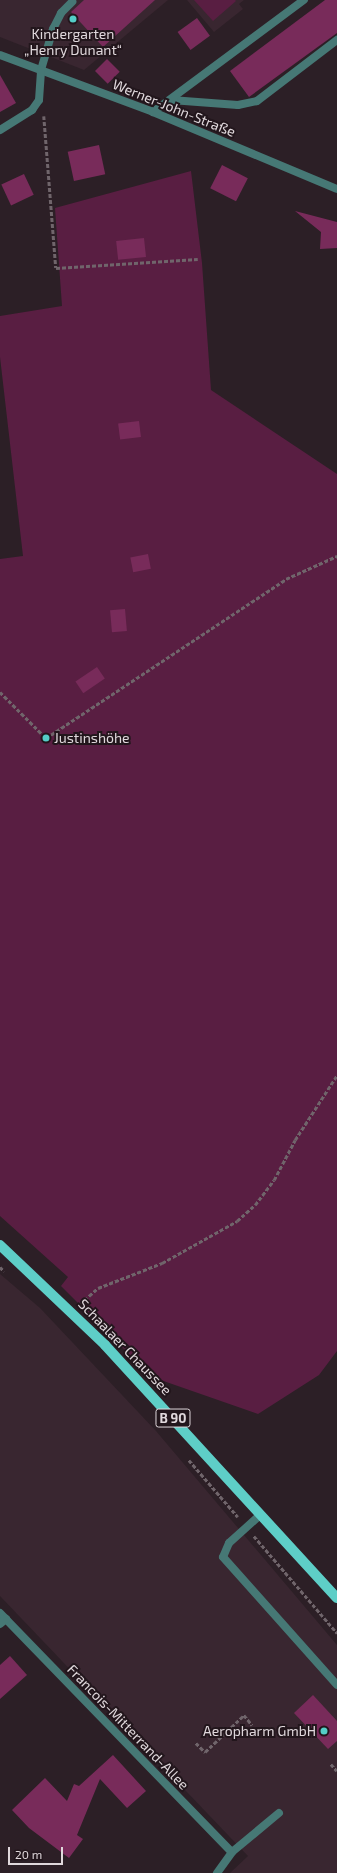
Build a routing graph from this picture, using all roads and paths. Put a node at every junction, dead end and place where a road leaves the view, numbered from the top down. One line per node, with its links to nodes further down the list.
1 (304, 0): 7 (street)
2 (72, 2): 5 (street)
3 (337, 40): 7 (street)
4 (0, 55): 5 (street, Werner-John-Straße)
5 (41, 70): 6 (street); 8 (street, Werner-John-Straße)
6 (39, 100): 9 (street); 11 (path)
7 (171, 100): 8 (street)
8 (153, 112): 10 (street, Werner-John-Straße)
9 (0, 130)
10 (337, 189)
11 (198, 259)
12 (337, 556): 13 (path)
13 (0, 692)
14 (337, 1075): 18 (path)
15 (0, 1245): 18 (main road, Schaalaer Chaussee / B 90)
16 (0, 1267): 17 (path)
17 (6, 1272)
18 (73, 1312): 20 (main road, Schaalaer Chaussee / B 90)
19 (186, 1457): 21 (path)
20 (259, 1516): 21 (street); 22 (main road, Schaalaer Chaussee / B 90)
21 (247, 1527): 25 (path); 26 (street)
22 (337, 1598)
23 (0, 1613): 24 (street, Francois-Mitterrand-Allee)
24 (3, 1622): 32 (street, Francois-Mitterrand-Allee)
25 (337, 1633)
26 (337, 1685)
27 (252, 1725): 28 (path)
28 (196, 1743)
29 (331, 1764): 30 (path)
30 (337, 1771)
31 (279, 1813): 32 (street)
32 (232, 1852): 33 (street)
33 (217, 1873)

